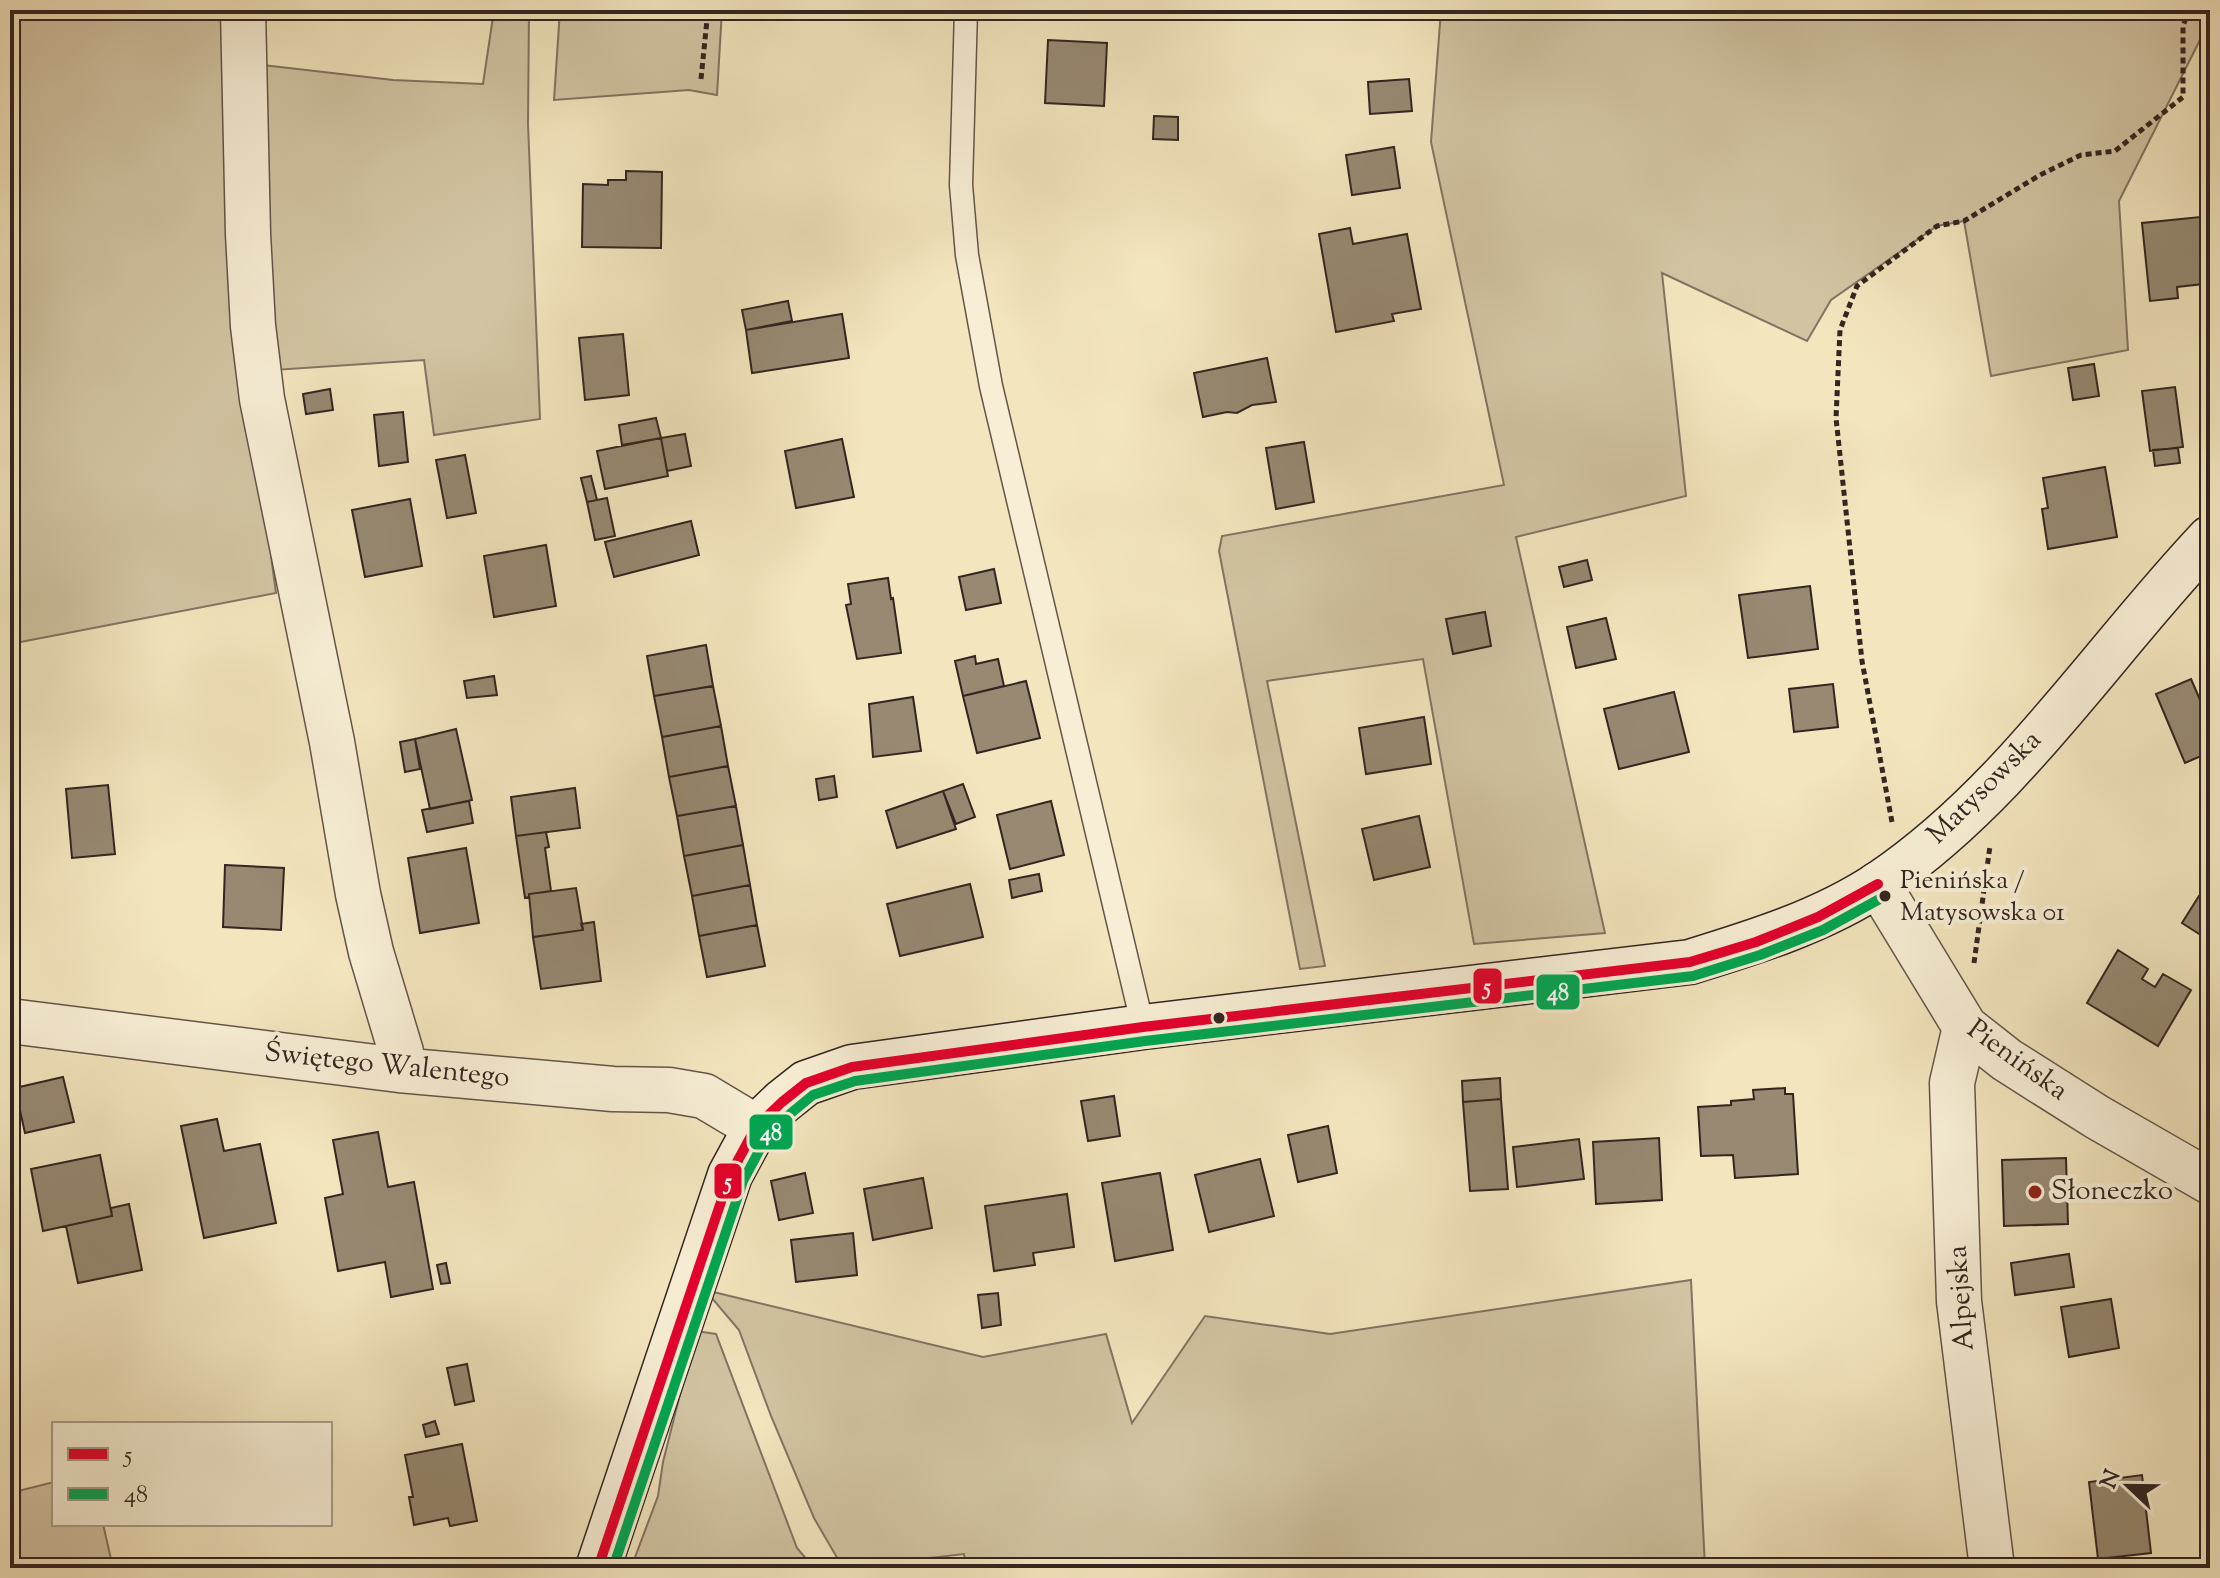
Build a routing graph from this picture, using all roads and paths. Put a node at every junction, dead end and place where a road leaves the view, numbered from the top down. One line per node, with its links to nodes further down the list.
1 (243, 10): 14 (street)
2 (708, 10): 5 (path)
3 (966, 10): 12 (lane)
4 (2189, 10): 8 (path)
5 (701, 79)
6 (2210, 538): 8 (street, Matysowska)
7 (1992, 832): 10 (path)
8 (1914, 858): 9 (street, Matysowska)
9 (1878, 884): 12 (street, Matysowska); 13 (street, Pienińska)
10 (1973, 967)
11 (10, 1021): 14 (street, Świętego Walentego)
12 (1143, 1027): 15 (street, Matysowska)
13 (1965, 1027): 16 (street, Pienińska); 18 (street, Alpejska)
14 (399, 1070): 15 (street, Świętego Walentego)
15 (756, 1127): 17 (street, Matysowska)
16 (2210, 1182)
17 (598, 1568)
18 (1992, 1568)

